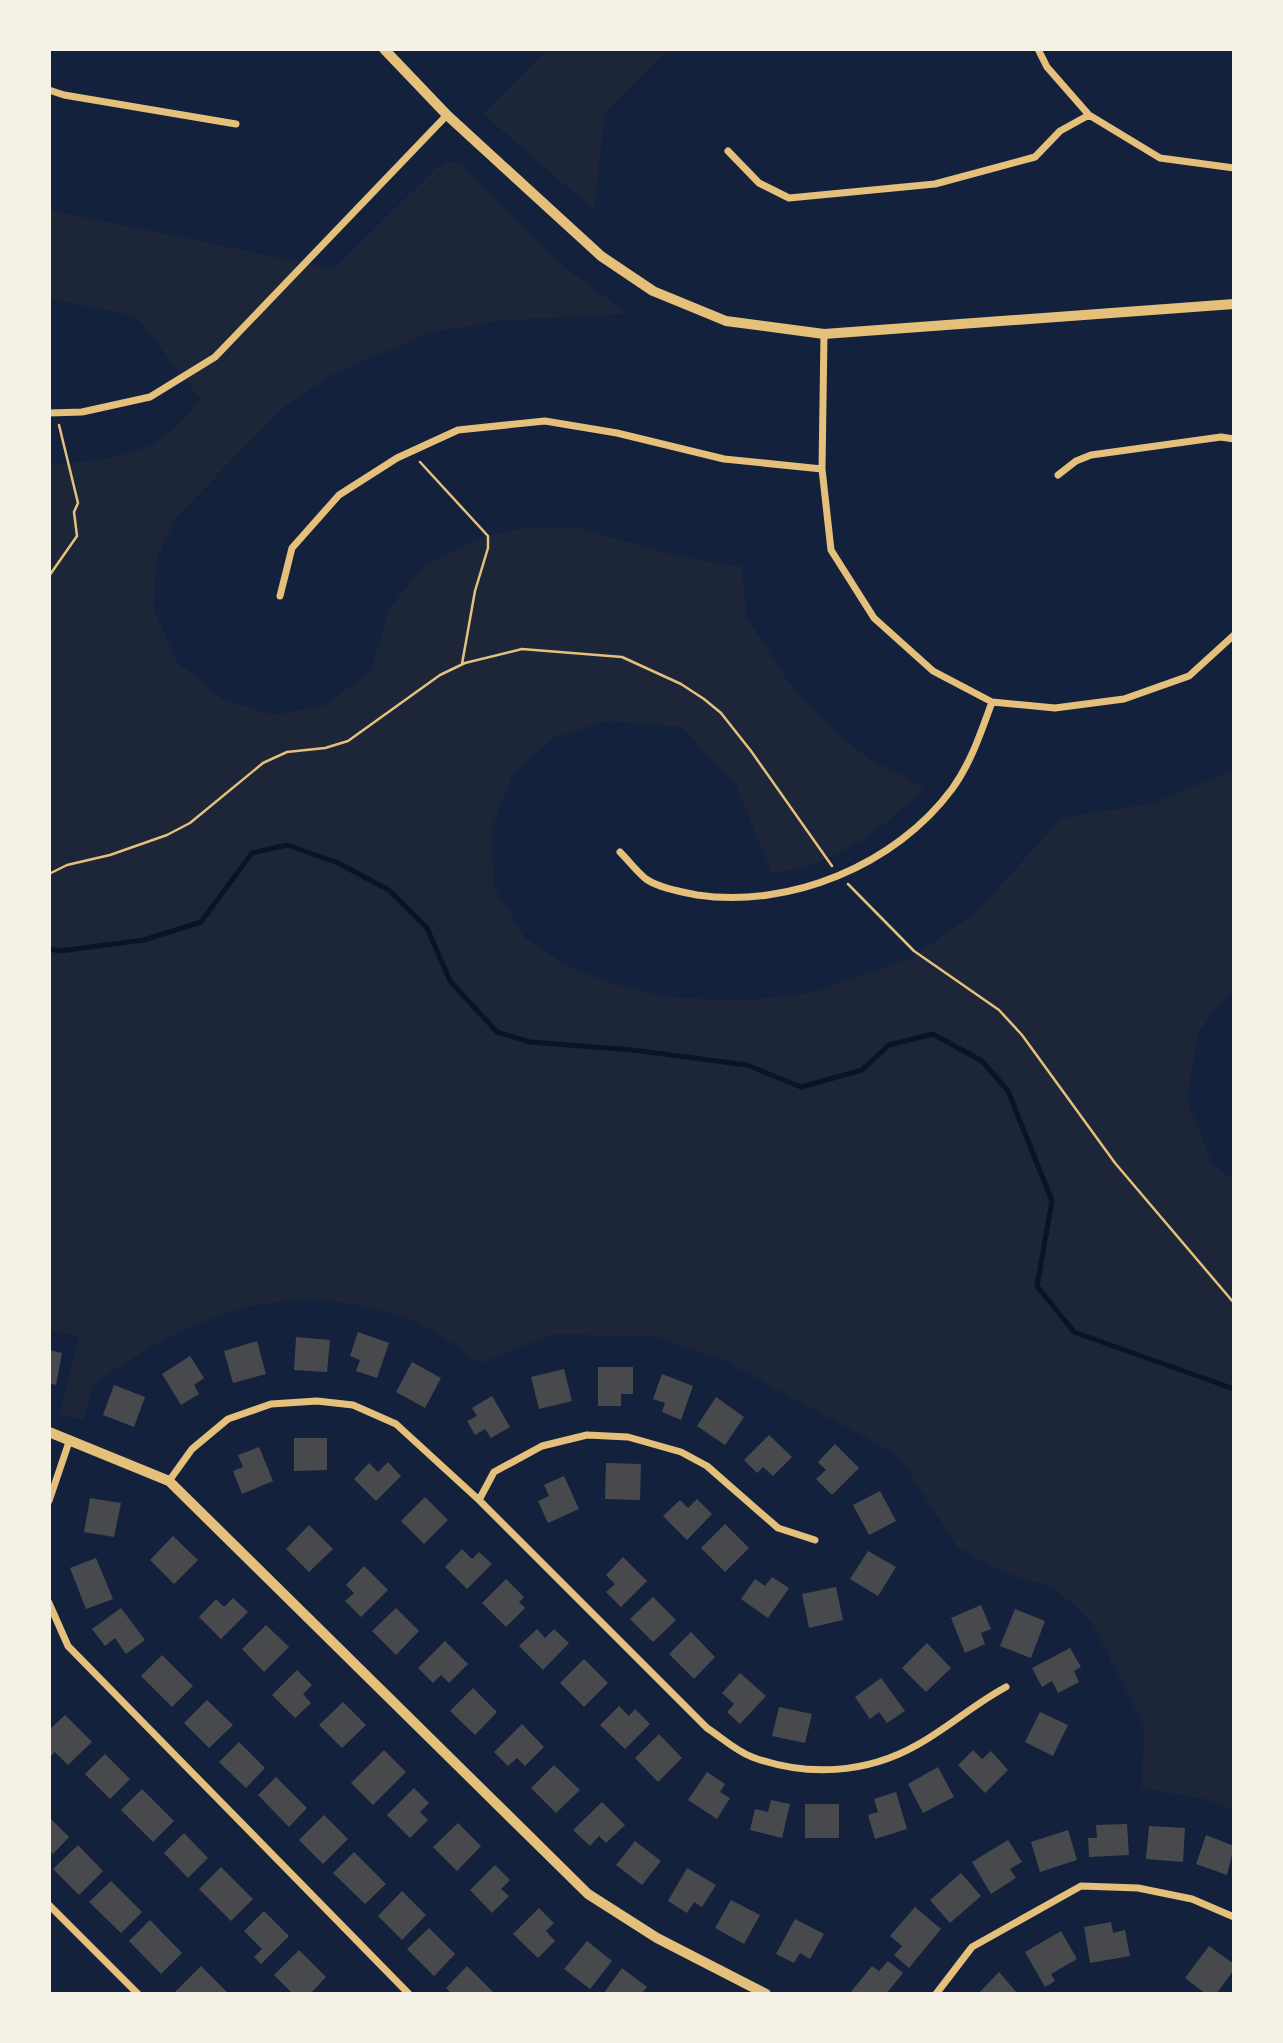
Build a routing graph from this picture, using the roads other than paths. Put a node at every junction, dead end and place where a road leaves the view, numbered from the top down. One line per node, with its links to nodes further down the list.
1 (384, 49): 4 (street)
2 (1038, 49): 5 (street)
3 (49, 90): 6 (street)
4 (447, 115): 10 (street); 11 (street)
5 (1089, 115): 7 (street); 8 (street)
6 (236, 124)
7 (728, 151)
8 (1234, 168)
9 (1234, 304): 10 (street)
10 (824, 334): 13 (street)
11 (53, 412)
12 (1234, 439): 14 (street)
13 (822, 468): 15 (street); 17 (street)
14 (1058, 475)
15 (280, 596)
16 (1234, 635): 17 (street)
17 (992, 702): 18 (street)
18 (620, 852)
19 (49, 1432): 20 (street)
20 (70, 1438): 21 (street); 23 (street)
21 (169, 1481): 22 (street); 31 (street)
22 (479, 1500): 24 (street); 26 (street)
23 (49, 1501)
24 (815, 1540)
25 (49, 1603): 30 (street)
26 (1006, 1687)
27 (49, 1905): 29 (street)
28 (1234, 1917): 32 (street)
29 (138, 1994)
30 (409, 1994)
31 (766, 1994)
32 (936, 1994)

